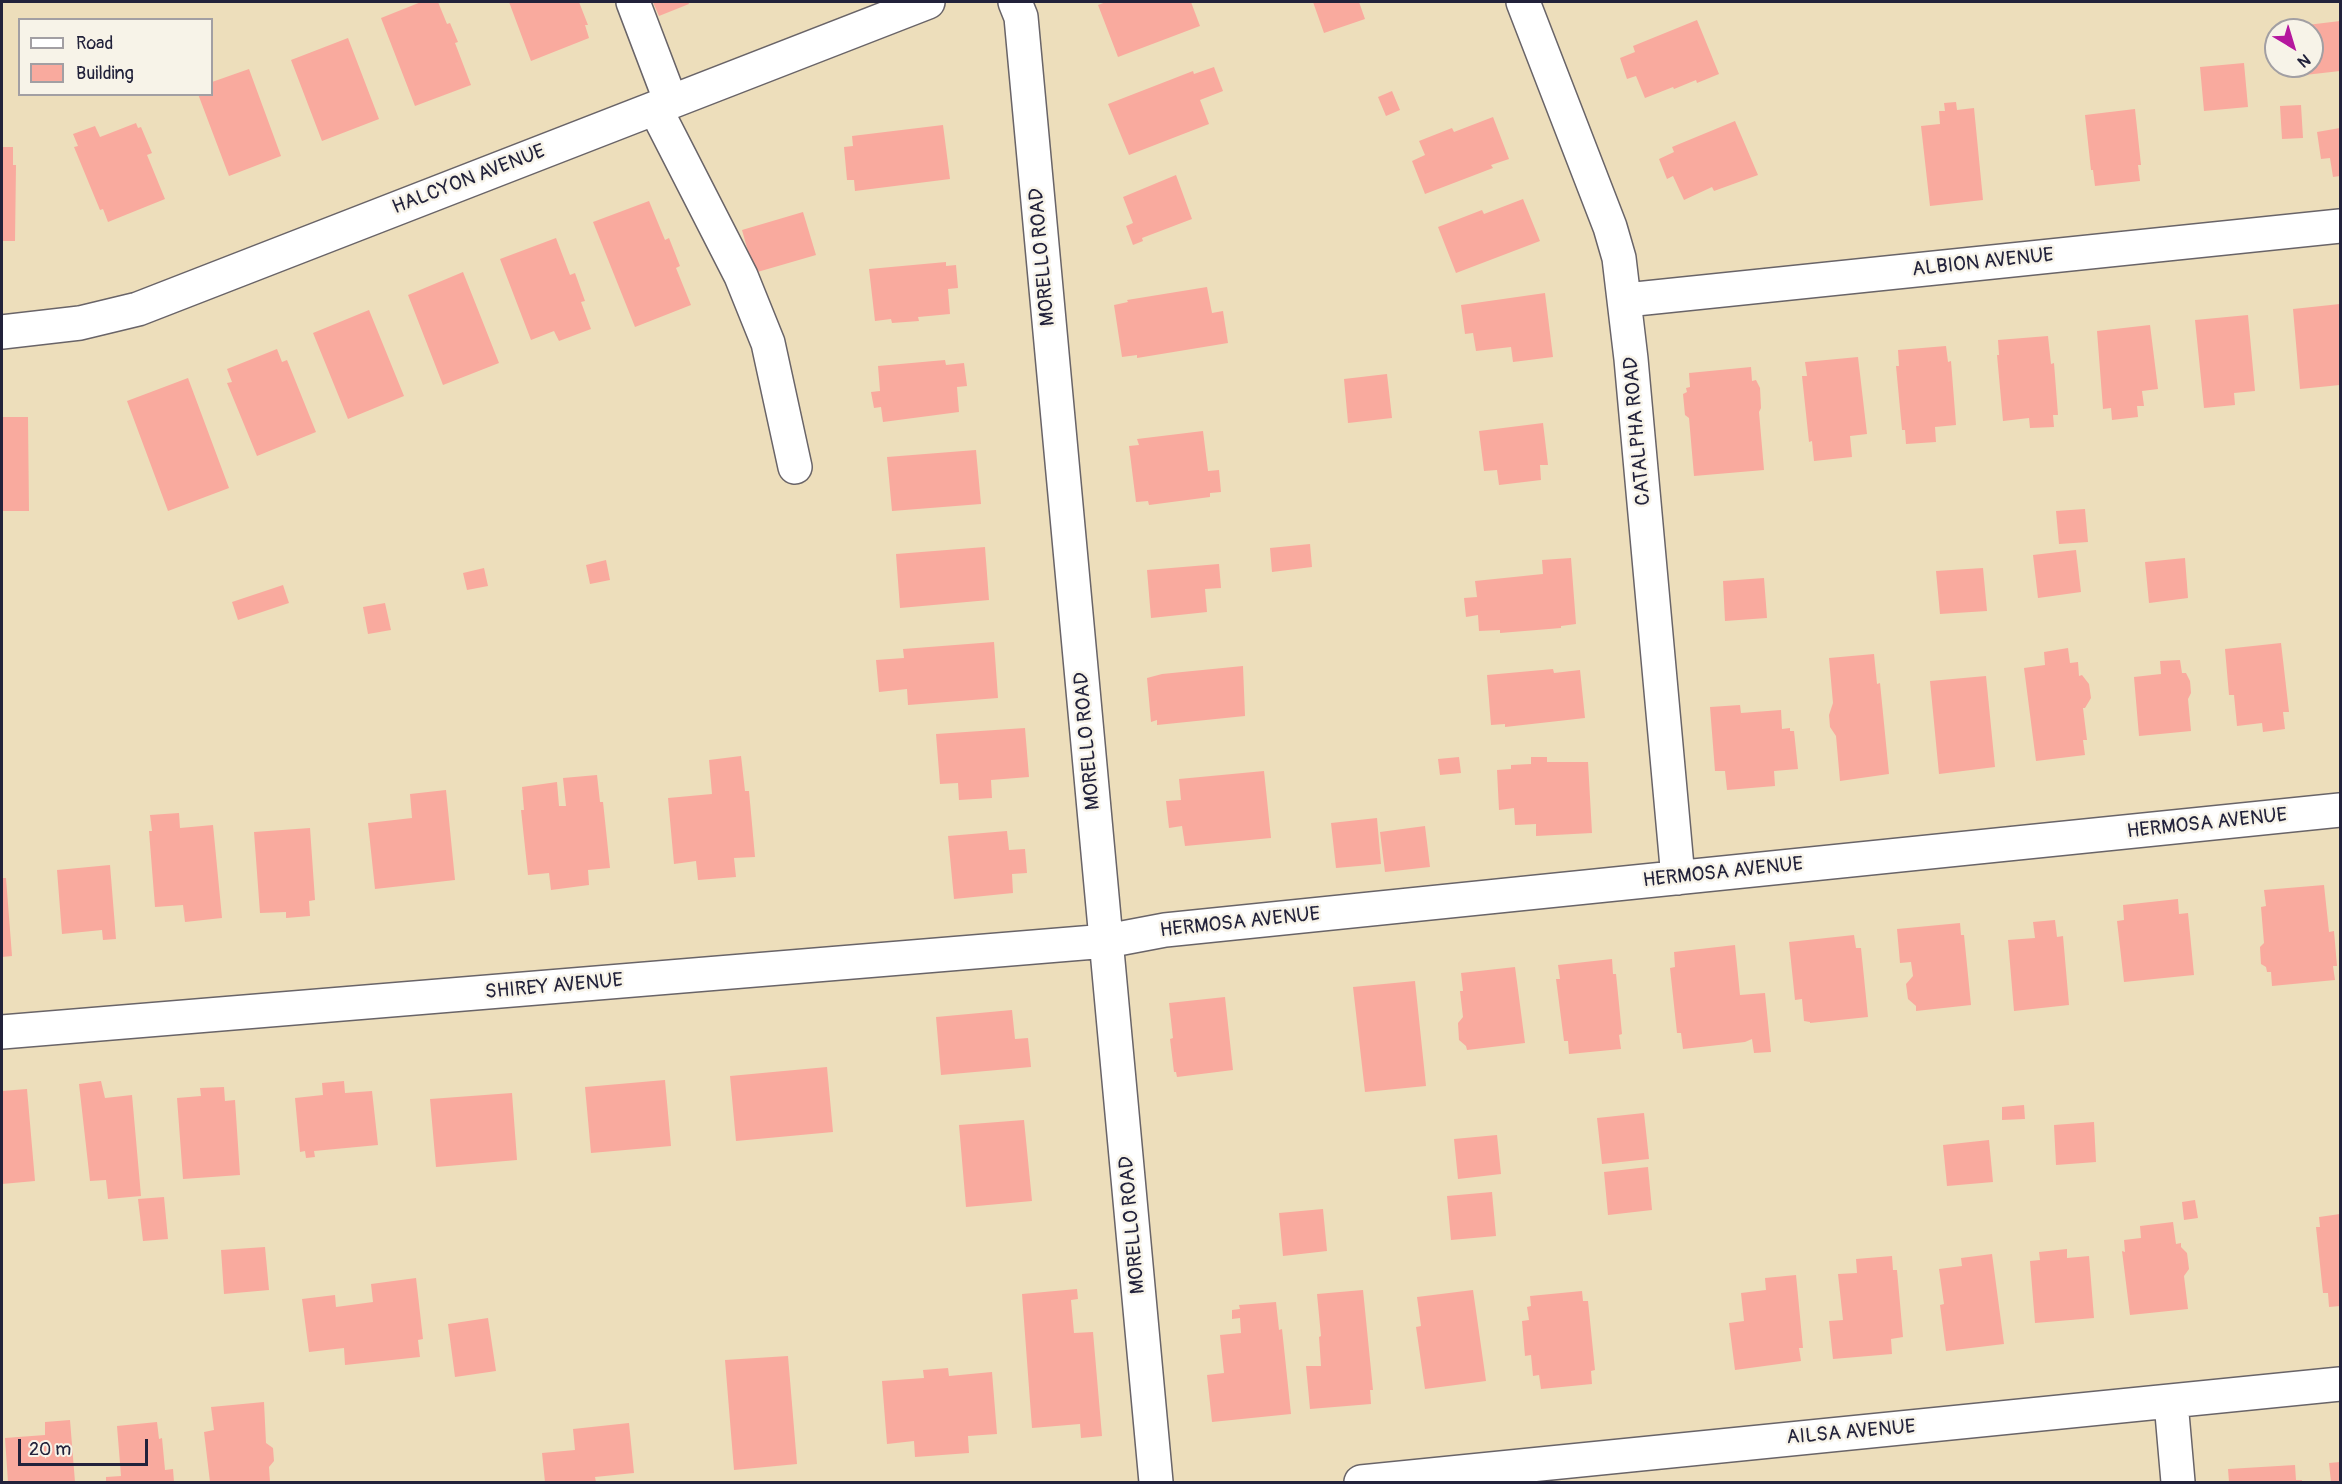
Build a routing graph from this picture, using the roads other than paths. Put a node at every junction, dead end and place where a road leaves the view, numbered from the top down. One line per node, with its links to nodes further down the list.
1 (633, 2): 5 (street)
2 (928, 2): 5 (street, HALCYON AVENUE)
3 (1015, 2): 12 (street, MORELLO ROAD)
4 (1523, 2): 7 (street, CATALPHA ROAD)
5 (663, 105): 8 (street, HALCYON AVENUE); 9 (street)
6 (2340, 226): 7 (street, ALBION AVENUE)
7 (1626, 300): 11 (street, CATALPHA ROAD)
8 (2, 332)
9 (795, 467)
10 (2340, 810): 11 (street, HERMOSA AVENUE)
11 (1678, 878): 12 (street, HERMOSA AVENUE)
12 (1107, 941): 13 (street, SHIREY AVENUE); 17 (street, MORELLO ROAD)
13 (2, 1032)
14 (2340, 1384): 15 (street, AILSA AVENUE)
15 (2171, 1402): 16 (street, AILSA AVENUE); 19 (street)
16 (1598, 1470): 18 (street, AILSA AVENUE)
17 (1156, 1482)
18 (1361, 1482)
19 (2178, 1482)

